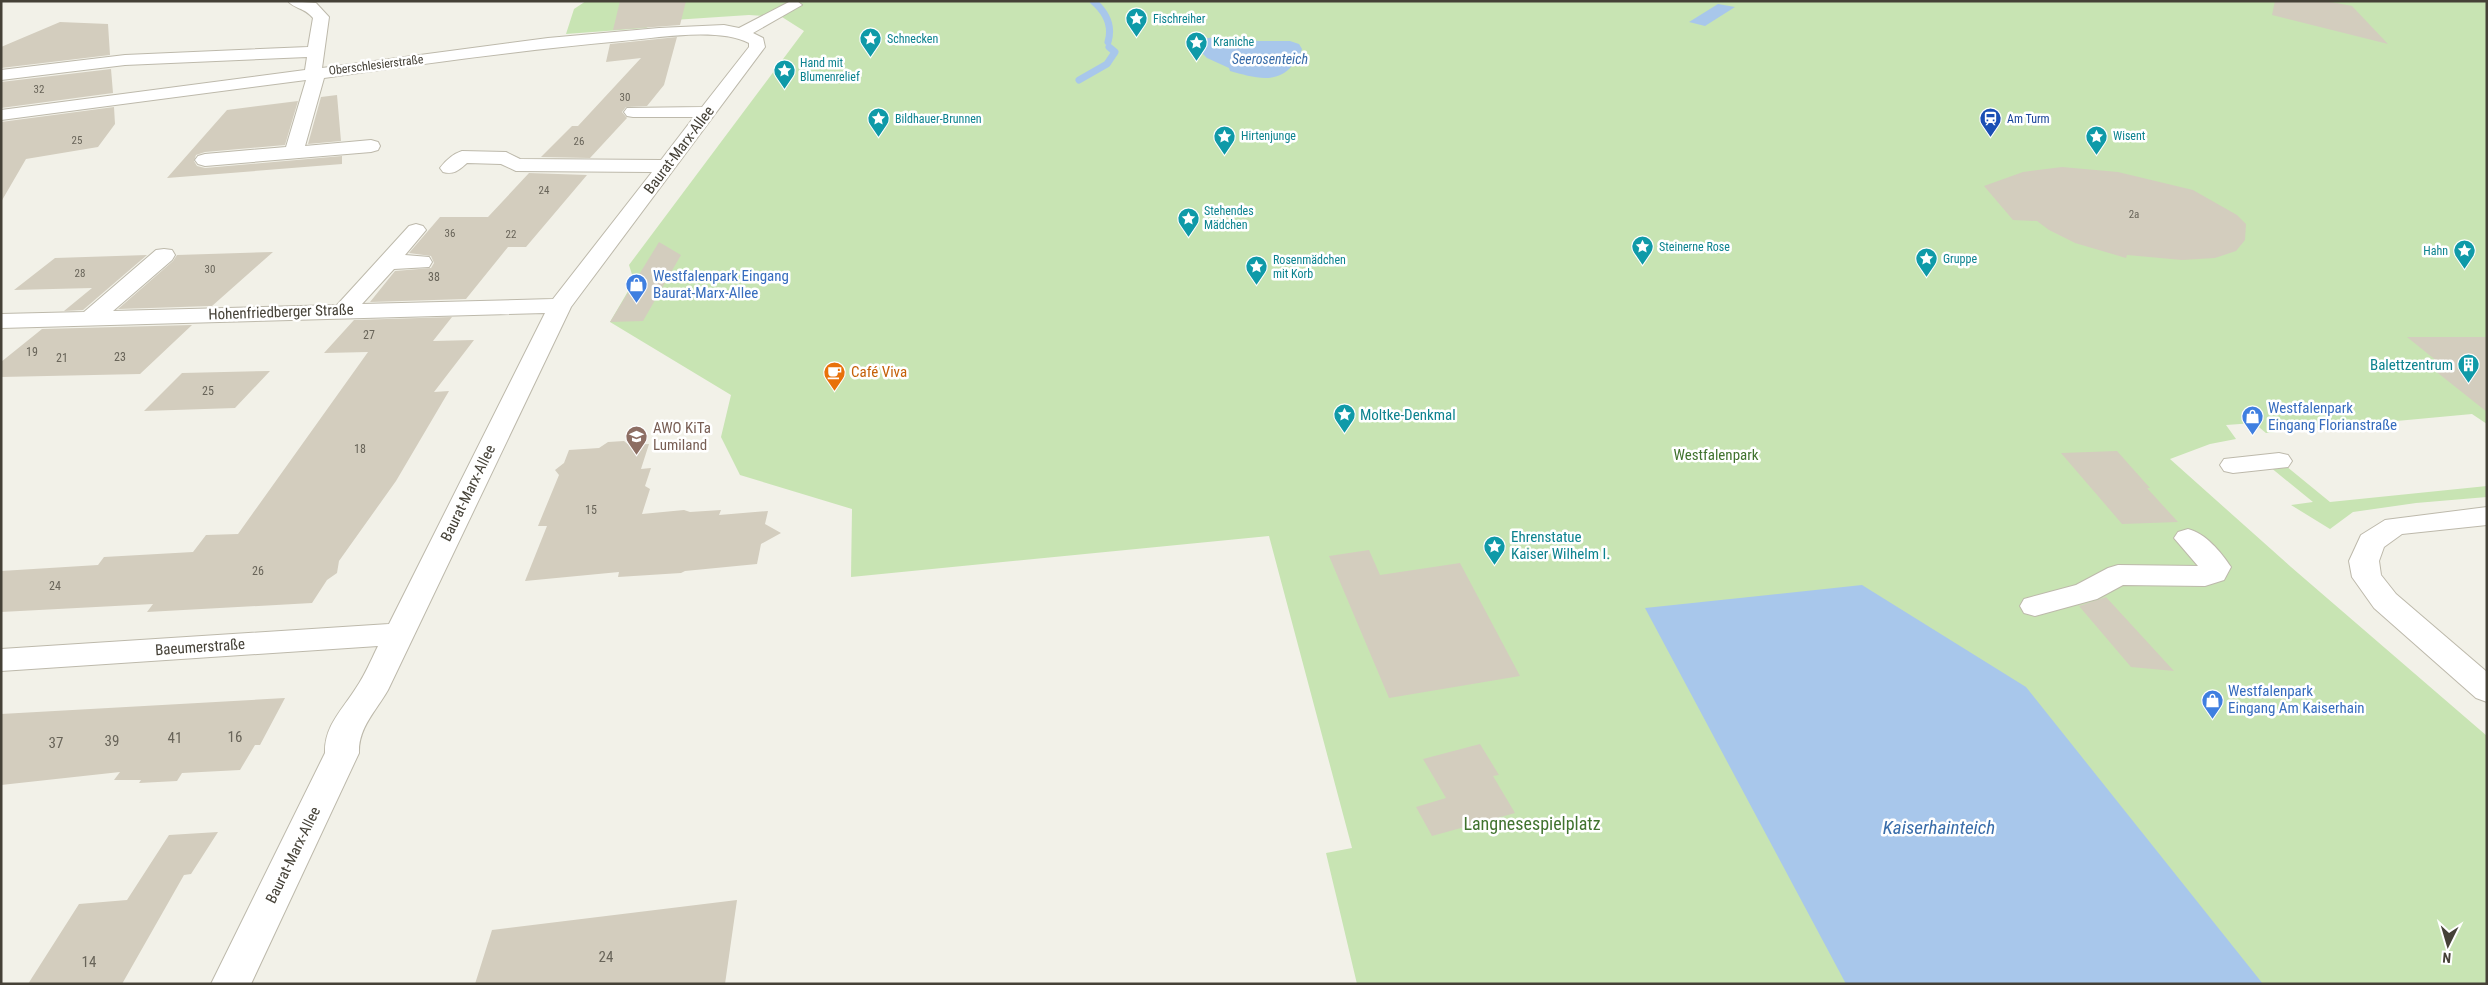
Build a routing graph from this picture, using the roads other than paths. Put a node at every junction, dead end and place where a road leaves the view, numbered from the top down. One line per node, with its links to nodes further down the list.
1 (295, 1): 6 (street)
2 (794, 5): 4 (street)
3 (651, 33): 4 (street, Oberschlesierstraße); 5 (street); 7 (street, Oberschlesierstraße)
4 (746, 34): 10 (street, Baurat-Marx-Allee)
5 (644, 49)
6 (315, 52): 7 (street); 8 (street)
7 (315, 73): 11 (street, Oberschlesierstraße); 14 (street)
8 (1, 75)
9 (633, 112): 10 (street)
10 (708, 112): 16 (street, Baurat-Marx-Allee)
11 (1, 115)
12 (477, 143): 16 (street)
13 (371, 146): 14 (street)
14 (294, 152): 15 (street)
15 (205, 160)
16 (666, 166): 21 (street, Baurat-Marx-Allee)
17 (416, 230): 19 (street)
18 (164, 255): 23 (street)
19 (388, 262): 20 (street); 22 (street)
20 (421, 262)
21 (560, 306): 22 (street, Hohenfriedberger Straße); 30 (street, Baurat-Marx-Allee)
22 (345, 310): 23 (street, Hohenfriedberger Straße)
23 (91, 318): 24 (street, Hohenfriedberger Straße)
24 (1, 320)
25 (2279, 460): 26 (street)
26 (2233, 465)
27 (2487, 516): 32 (street)
28 (2188, 538): 29 (street)
29 (2035, 606)
30 (399, 634): 31 (street, Baeumerstraße); 33 (street, Baurat-Marx-Allee)
31 (1, 660)
32 (2487, 690)
33 (231, 984)

